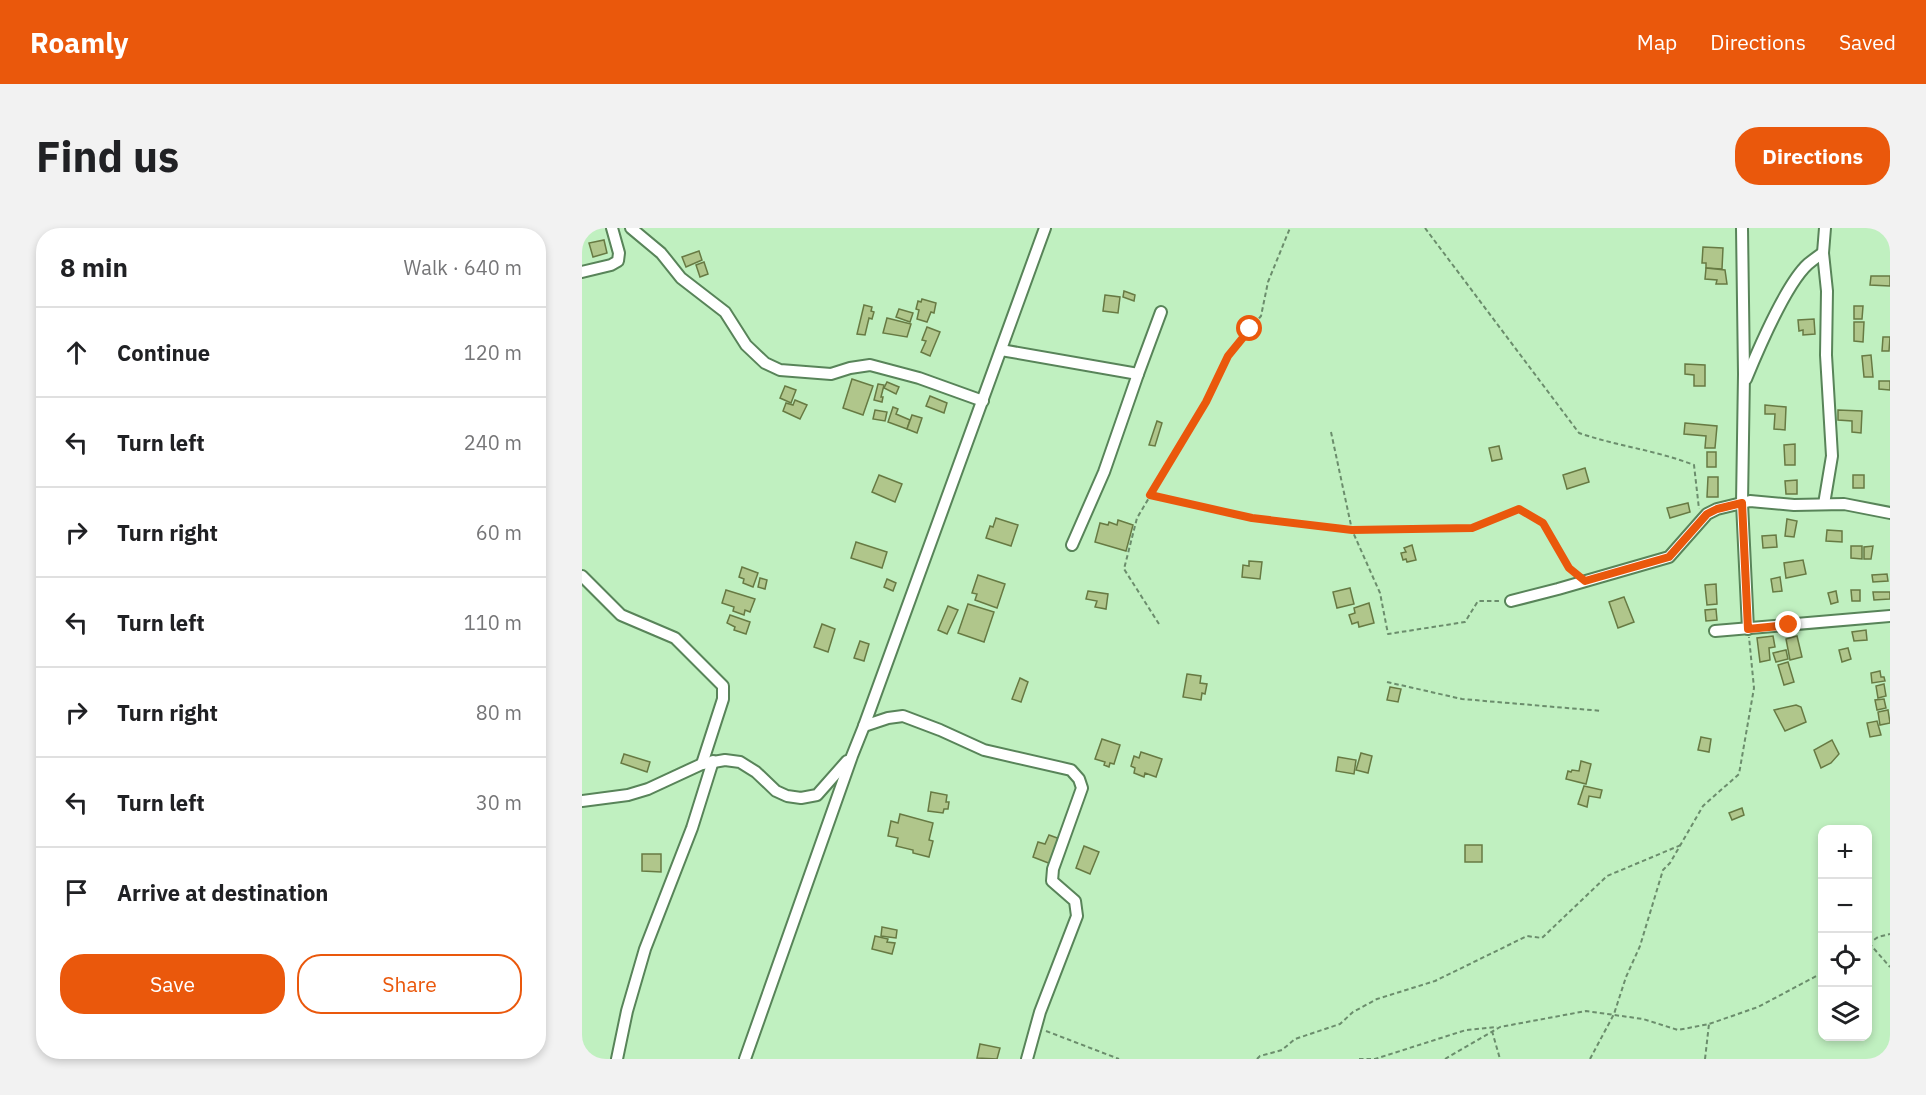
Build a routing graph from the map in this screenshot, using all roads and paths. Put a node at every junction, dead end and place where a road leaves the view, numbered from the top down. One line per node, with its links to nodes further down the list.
1 (612, 228): 9 (street)
2 (631, 228): 14 (street)
3 (1045, 228): 11 (street)
4 (1290, 228): 16 (path)
5 (1425, 228): 20 (path)
6 (1742, 228): 13 (street)
7 (1826, 228): 8 (street)
8 (1823, 253): 13 (street); 18 (street)
9 (582, 272)
10 (1161, 312): 12 (street)
11 (1001, 350): 12 (street); 14 (street)
12 (1138, 374): 22 (street)
13 (1744, 384): 17 (street)
14 (983, 401): 32 (street)
15 (1331, 432): 21 (path)
16 (1150, 495): 21 (path); 27 (path)
17 (1742, 503): 18 (street); 20 (street); 28 (street)
18 (1824, 504): 19 (street)
19 (1890, 513)
20 (1700, 523): 24 (street)
21 (1352, 530): 24 (path); 25 (path)
22 (1072, 545)
23 (582, 576): 34 (street)
24 (1585, 581): 25 (street)
25 (1511, 600)
26 (1890, 616): 28 (street)
27 (1158, 624)
28 (1748, 629): 29 (street); 36 (path)
29 (1714, 632)
30 (1387, 682): 31 (path)
31 (1602, 711)
32 (864, 726): 33 (street); 45 (street)
33 (852, 756): 34 (street); 48 (street)
34 (707, 763): 35 (street); 47 (street)
35 (582, 801)
36 (1681, 845): 42 (path); 51 (path)
37 (1890, 934): 38 (path)
38 (1872, 941)
39 (1872, 948): 40 (path)
40 (1890, 967)
41 (1818, 975): 43 (path)
42 (1614, 1014): 43 (path); 44 (path); 55 (path)
43 (1709, 1024): 56 (path)
44 (1500, 1027): 46 (path); 52 (path)
45 (1037, 1028): 49 (street); 50 (path)
46 (1492, 1031): 53 (path); 54 (path)
47 (617, 1059)
48 (745, 1059)
49 (1028, 1059)
50 (1119, 1059)
51 (1257, 1059)
52 (1359, 1059)
53 (1445, 1059)
54 (1500, 1059)
55 (1590, 1059)
56 (1705, 1059)

